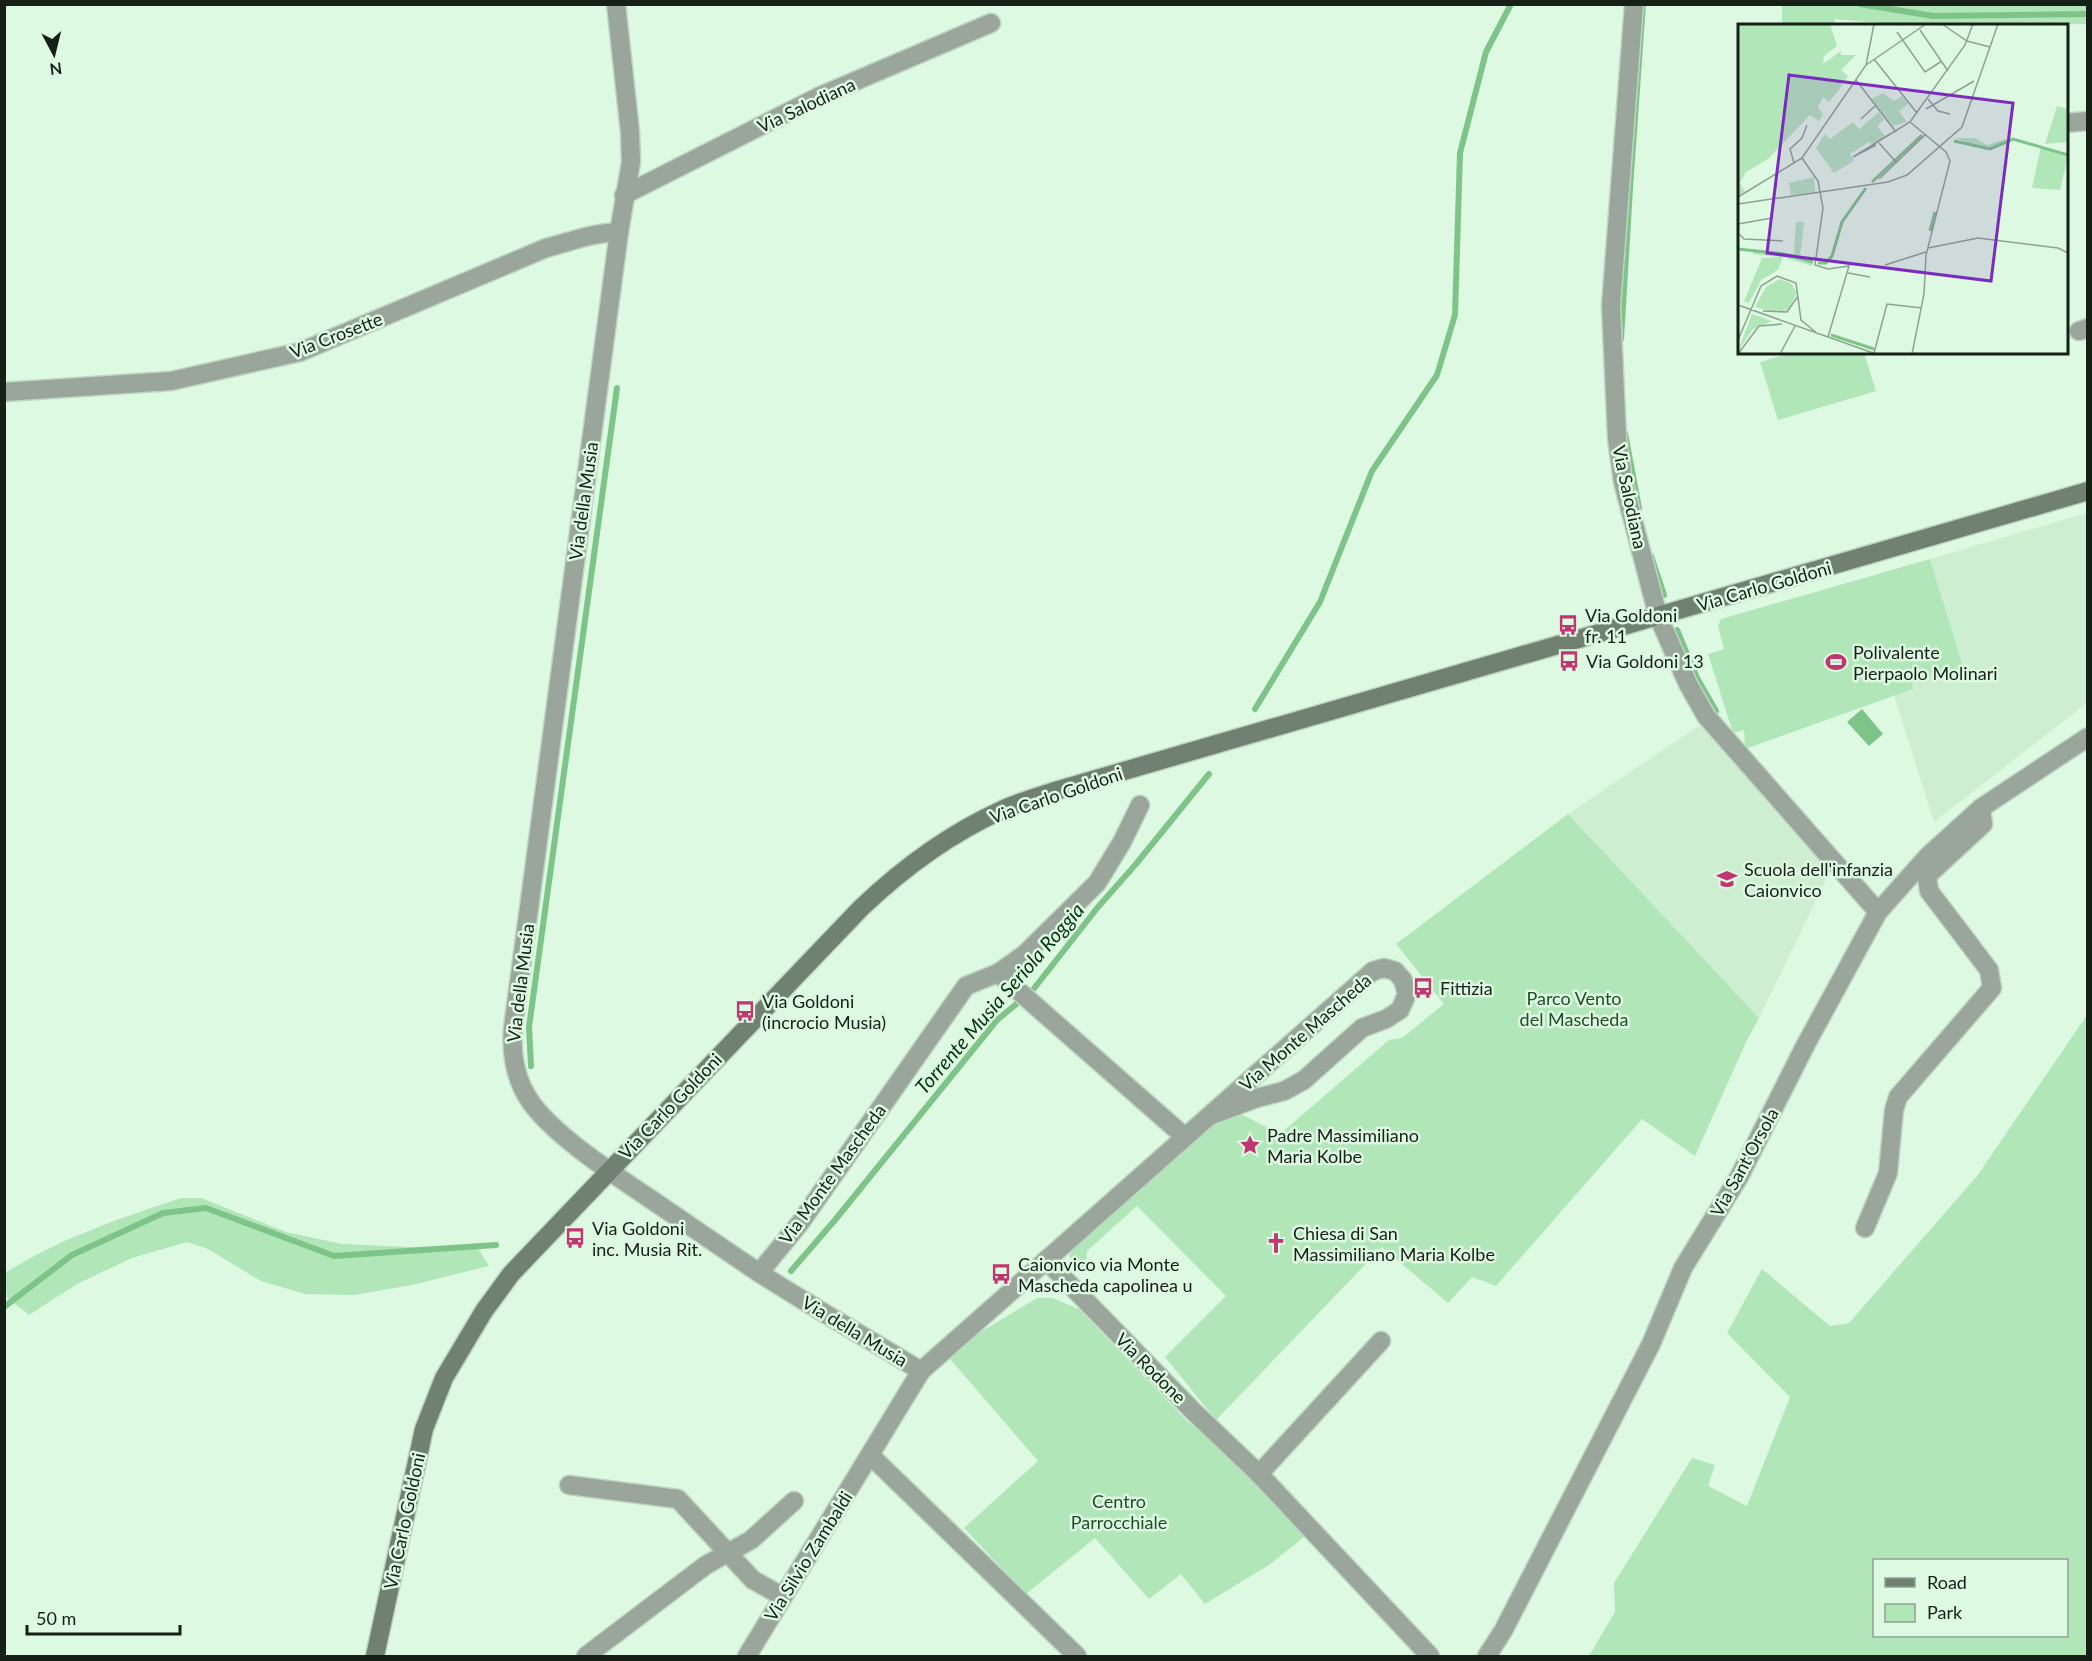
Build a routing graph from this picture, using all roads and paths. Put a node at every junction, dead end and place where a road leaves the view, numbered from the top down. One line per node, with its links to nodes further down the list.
1 (616, 4): 6 (street, Via della Musia)
2 (1634, 4): 10 (street, Via Salodiana)
3 (991, 23): 6 (street, Via Salodiana)
4 (2088, 121): 5 (street)
5 (2068, 123)
6 (624, 195): 7 (street, Via della Musia)
7 (619, 232): 8 (street, Via Crosette); 18 (street, Via della Musia)
8 (4, 392)
9 (2088, 492): 10 (street, Via Carlo Goldoni)
10 (1658, 616): 14 (street, Via Salodiana); 18 (street, Via Carlo Goldoni)
11 (2088, 737): 13 (street, Via Sant'Orsola)
12 (1140, 805): 15 (street, Via Monte Mascheda)
13 (1981, 808): 14 (street, Via Sant'Orsola); 19 (street)
14 (1878, 912): 35 (street, Via Sant'Orsola)
15 (998, 973): 17 (street); 21 (street, Via Monte Mascheda)
16 (1209, 1116): 16 (street, Via Monte Mascheda); 17 (street, Via Monte Mascheda)
17 (1185, 1137): 20 (street, Via Monte Mascheda)
18 (609, 1170): 21 (street, Via della Musia); 30 (street, Via Carlo Goldoni)
19 (1865, 1228)
20 (1046, 1260): 23 (street, Via Monte Mascheda); 25 (street, Via Rodone)
21 (759, 1273): 23 (street, Via della Musia)
22 (1381, 1341): 25 (street)
23 (921, 1371): 24 (street, Via della Musia)
24 (870, 1455): 29 (street, Via Silvio Zambaldi); 33 (street)
25 (1258, 1474): 34 (street, Via Rodone)
26 (569, 1485): 28 (street)
27 (794, 1501): 28 (street)
28 (728, 1553): 29 (street); 31 (street)
29 (782, 1596): 32 (street, Via Silvio Zambaldi)
30 (375, 1656)
31 (586, 1656)
32 (747, 1656)
33 (1077, 1656)
34 (1430, 1656)
35 (1487, 1656)

